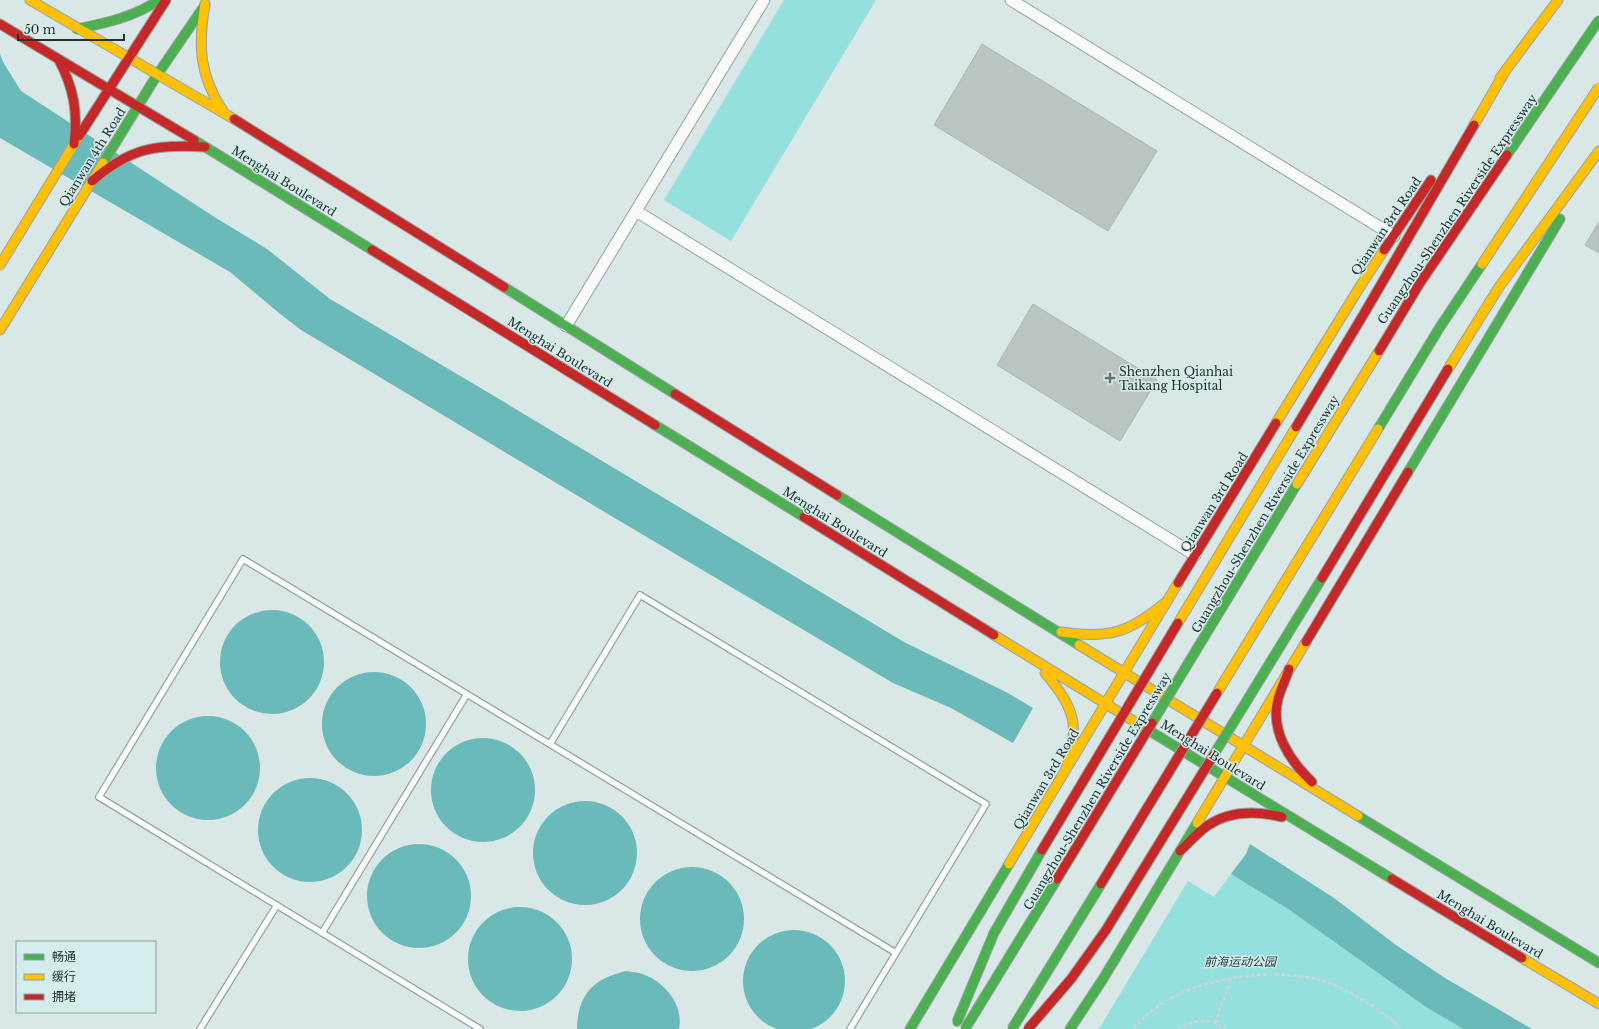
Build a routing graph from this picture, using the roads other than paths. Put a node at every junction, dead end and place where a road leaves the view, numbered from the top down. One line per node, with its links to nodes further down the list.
1 (30, 0): 10 (main road, Menghai Boulevard)
2 (159, 0): 10 (main road)
3 (166, 0): 11 (main road, Qianwan 4th Road)
4 (764, 0): 23 (street)
5 (1011, 0): 24 (street)
6 (1558, 0): 13 (main road, Qianwan 3rd Road)
7 (207, 2): 14 (main road, Qianwan 4th Road); 18 (main road)
8 (1599, 20): 53 (main road, Guangzhou-Shenzhen Riverside Expressway, bridge)
9 (0, 24): 12 (main road, Menghai Boulevard)
10 (77, 29): 11 (main road, Menghai Boulevard)
11 (128, 58): 14 (main road, Menghai Boulevard); 16 (main road, Qianwan 4th Road)
12 (59, 60): 16 (main road, Menghai Boulevard); 19 (main road)
13 (1506, 68): 24 (main road, Qianwan 3rd Road); 52 (main road, bridge)
14 (157, 75): 17 (main road, Qianwan 4th Road); 18 (main road, Menghai Boulevard)
15 (1599, 87): 54 (main road, bridge)
16 (109, 88): 17 (main road, Menghai Boulevard); 19 (main road, Qianwan 4th Road)
17 (138, 105): 20 (main road, Menghai Boulevard); 22 (main road, Qianwan 4th Road)
18 (225, 113): 26 (main road, Menghai Boulevard)
19 (74, 144): 25 (main road, Qianwan 4th Road)
20 (208, 148): 22 (main road); 31 (main road, Menghai Boulevard)
21 (1599, 152): 32 (main road); 55 (main road, bridge)
22 (92, 181): 27 (main road, Qianwan 4th Road)
23 (636, 211): 26 (street); 28 (street)
24 (1394, 236): 28 (main road, Qianwan 3rd Road)
25 (0, 265)
26 (566, 326): 30 (main road, Menghai Boulevard)
27 (0, 330)
28 (1195, 555): 29 (main road, Qianwan 3rd Road)
29 (1166, 602): 30 (main road); 33 (main road, Qianwan 3rd Road)
30 (1054, 631): 33 (main road, Menghai Boulevard)
31 (1030, 657): 35 (main road, Menghai Boulevard); 38 (main road)
32 (1290, 669): 37 (main road); 40 (main road)
33 (1123, 673): 35 (main road, Qianwan 3rd Road); 37 (main road, Menghai Boulevard)
34 (468, 694): 36 (lane); 43 (lane); 44 (lane)
35 (1106, 703): 38 (main road, Qianwan 3rd Road); 39 (main road, Menghai Boulevard)
36 (550, 744): 45 (lane); 45 (lane)
37 (1243, 747): 39 (main road); 40 (main road, Menghai Boulevard)
38 (1065, 771): 51 (main road, Qianwan 3rd Road)
39 (1224, 777): 41 (main road, Menghai Boulevard); 42 (main road)
40 (1346, 811): 46 (main road, Menghai Boulevard)
41 (1301, 823): 42 (main road); 47 (main road, Menghai Boulevard)
42 (1180, 851): 56 (main road)
43 (277, 905): 44 (lane); 48 (lane)
44 (322, 932): 49 (lane)
45 (896, 953): 50 (lane)
46 (1599, 963)
47 (1599, 1004)
48 (200, 1029)
49 (480, 1029)
50 (850, 1029)
51 (910, 1029)
52 (954, 1029)
53 (965, 1029)
54 (1012, 1029)
55 (1028, 1029)
56 (1070, 1029)

